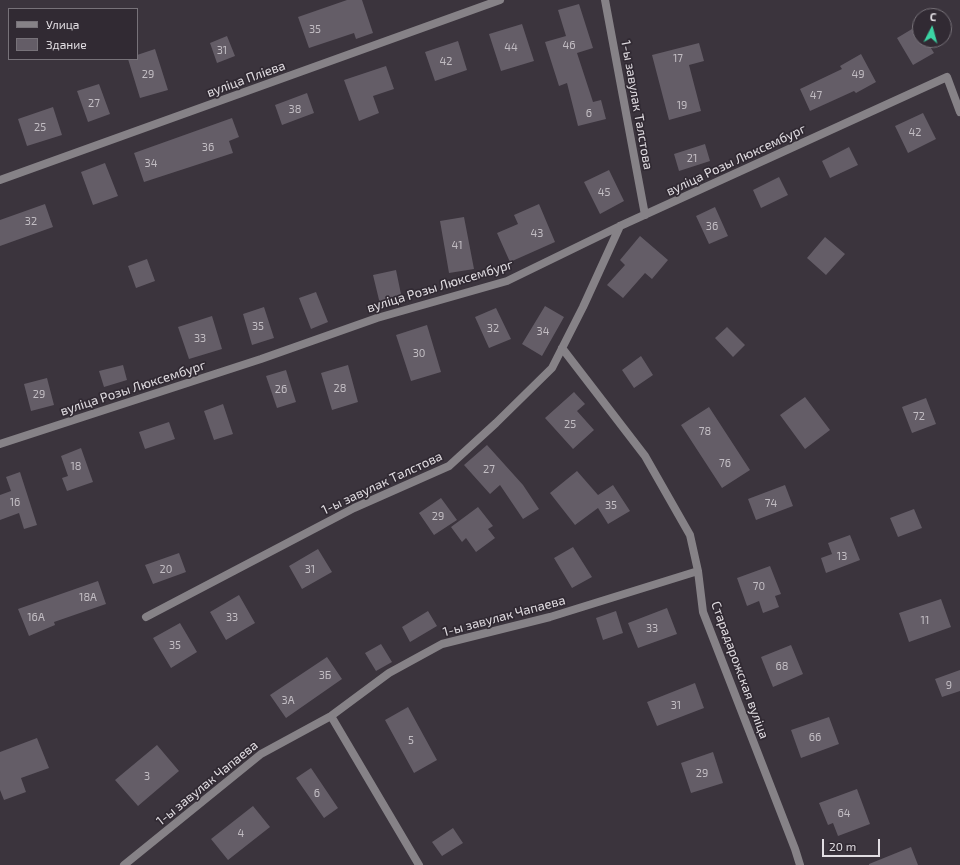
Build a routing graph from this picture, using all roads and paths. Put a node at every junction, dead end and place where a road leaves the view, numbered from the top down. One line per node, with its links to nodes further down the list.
1 (500, 0): 4 (street, вуліца Пліева)
2 (605, 0): 5 (street, 1-ы завулак Талстова)
3 (960, 112): 5 (street, вуліца Розы Люксембург)
4 (0, 180)
5 (645, 215): 6 (street, вуліца Розы Люксембург)
6 (620, 226): 7 (street, 1-ы завулак Талстова); 8 (street, вуліца Розы Люксембург)
7 (562, 348): 9 (street, Старадарожская вуліца); 10 (street, 1-ы завулак Талстова)
8 (0, 444)
9 (698, 571): 11 (street, 1-ы завулак Чапаева); 14 (street, Старадарожская вуліца)
10 (146, 617)
11 (331, 716): 12 (street, 1-ы завулак Чапаева); 13 (street)
12 (124, 865)
13 (419, 865)
14 (800, 865)

